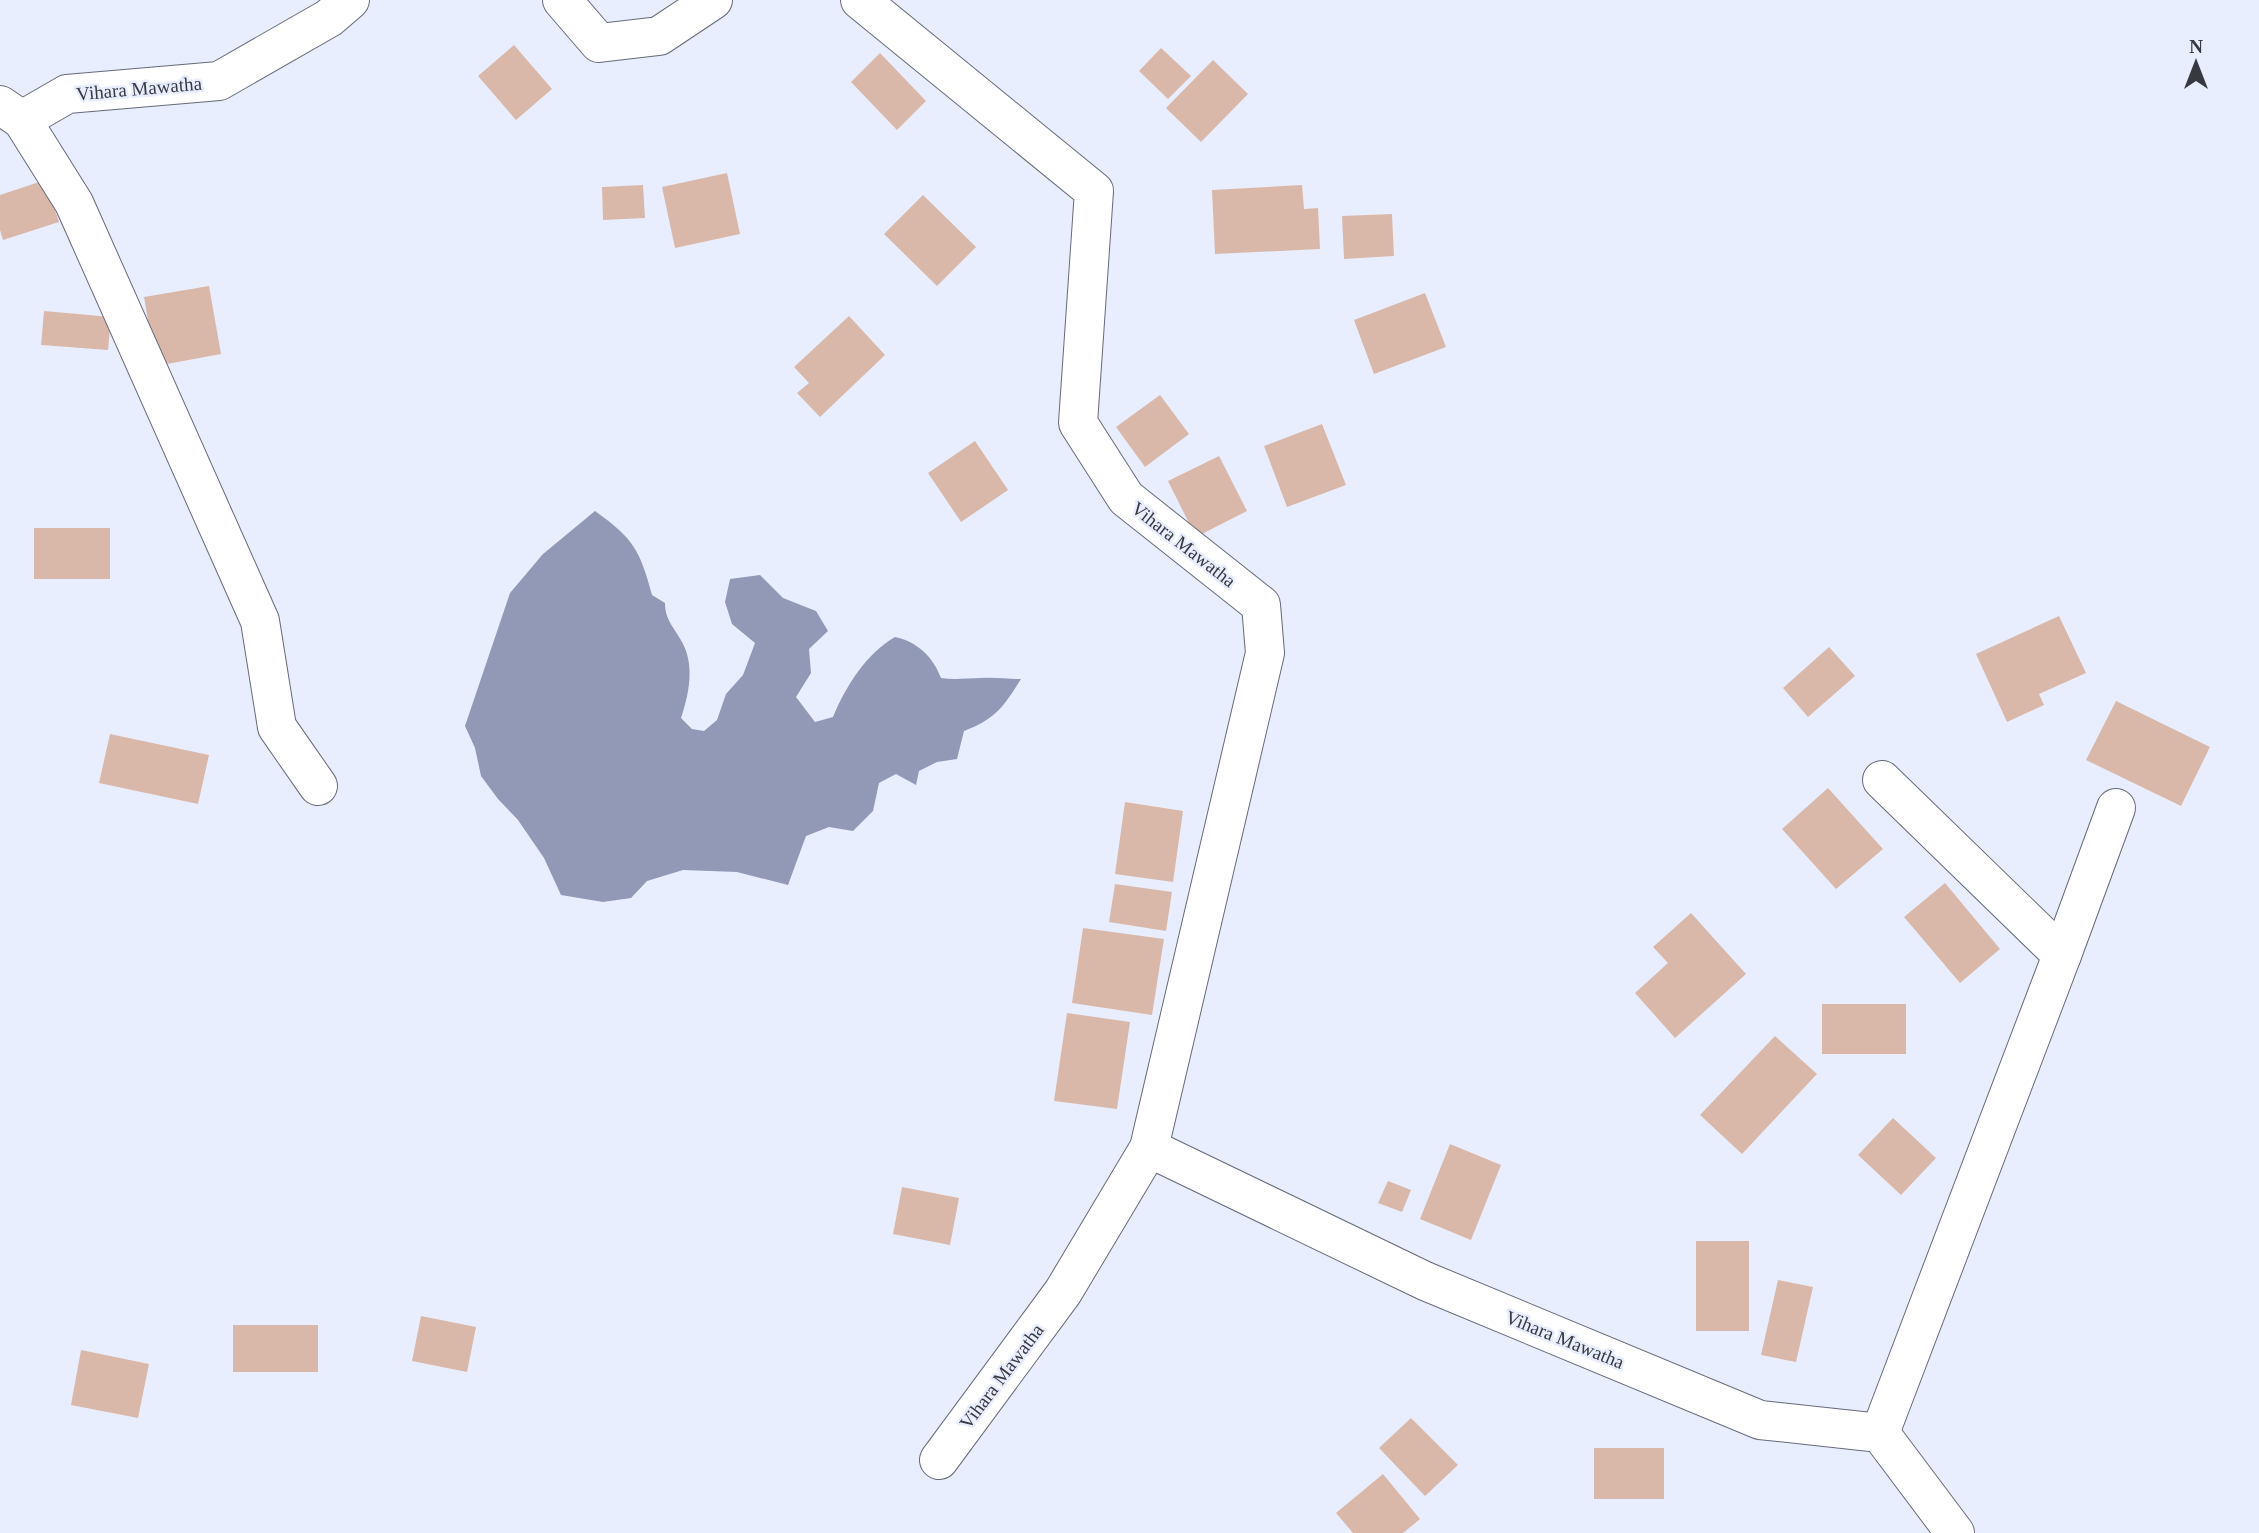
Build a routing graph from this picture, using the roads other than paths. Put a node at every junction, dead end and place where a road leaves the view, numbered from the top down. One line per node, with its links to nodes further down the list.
1 (350, 0): 5 (street, Vihara Mawatha)
2 (562, 0): 3 (street)
3 (713, 0)
4 (860, 0): 10 (street, Vihara Mawatha)
5 (11, 113): 7 (street)
6 (1882, 780): 9 (street)
7 (318, 786)
8 (2116, 808): 9 (street)
9 (2063, 955): 11 (street)
10 (1149, 1149): 11 (street, Vihara Mawatha); 12 (street, Vihara Mawatha)
11 (1881, 1433): 13 (street)
12 (939, 1460)
13 (1955, 1533)

